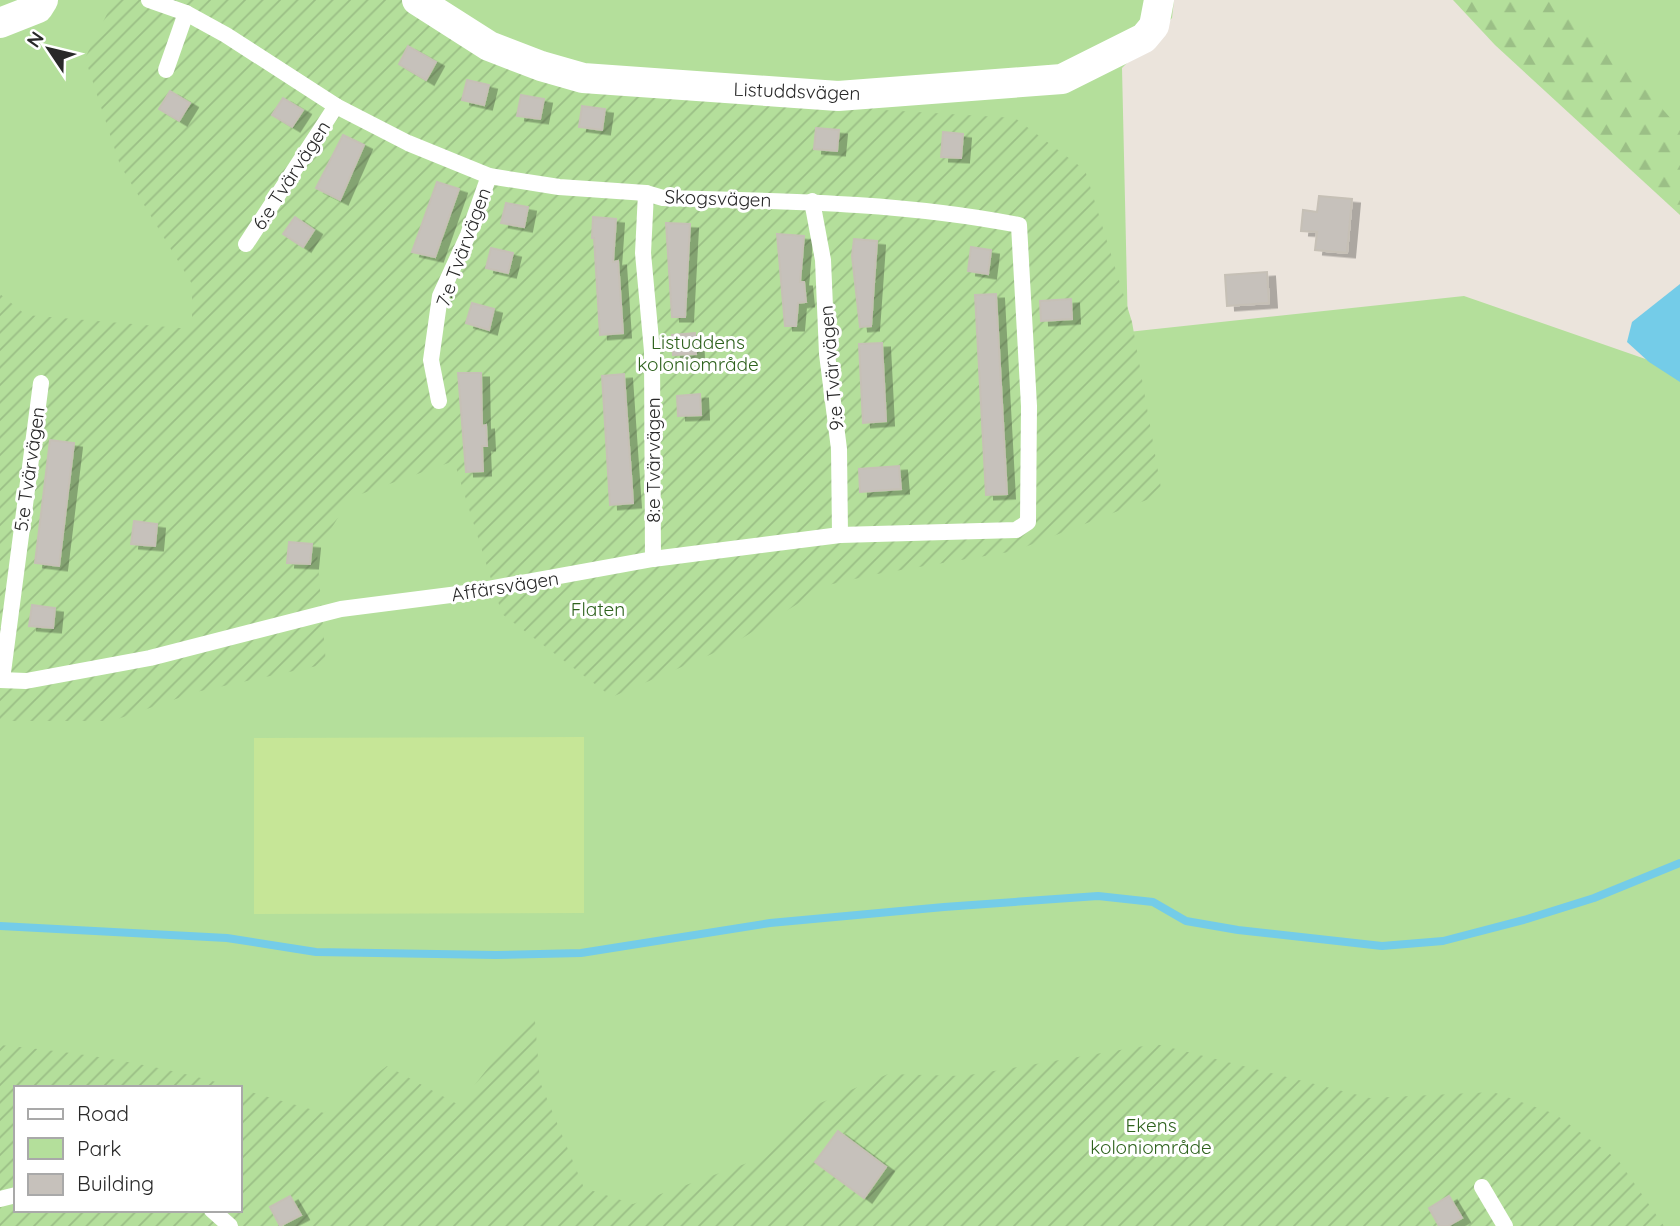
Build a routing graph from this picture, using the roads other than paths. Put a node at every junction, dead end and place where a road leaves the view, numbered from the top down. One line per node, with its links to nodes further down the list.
1 (43, 0): 6 (street)
2 (149, 0): 5 (lane, Skogsvägen)
3 (417, 0): 4 (street, Listuddsvägen)
4 (1159, 0)
5 (186, 13): 7 (lane); 8 (lane, Skogsvägen)
6 (0, 23)
7 (166, 70)
8 (336, 106): 9 (lane, Skogsvägen); 12 (lane, 6:e Tvärvägen)
9 (489, 176): 10 (lane, Skogsvägen); 14 (lane, 7:e Tvärvägen)
10 (646, 193): 11 (lane, Skogsvägen); 17 (lane, 8:e Tvärvägen)
11 (812, 201): 15 (lane, Skogsvägen); 16 (lane, 9:e Tvärvägen)
12 (246, 244)
13 (41, 383): 18 (lane, 5:e Tvärvägen)
14 (439, 401)
15 (1016, 530): 16 (lane, Affärsvägen)
16 (840, 536): 17 (lane, Affärsvägen)
17 (653, 559): 18 (lane, Affärsvägen)
18 (1, 680)
19 (1482, 1187): 22 (lane)
20 (214, 1212): 21 (lane)
21 (230, 1226)
22 (1505, 1226)

